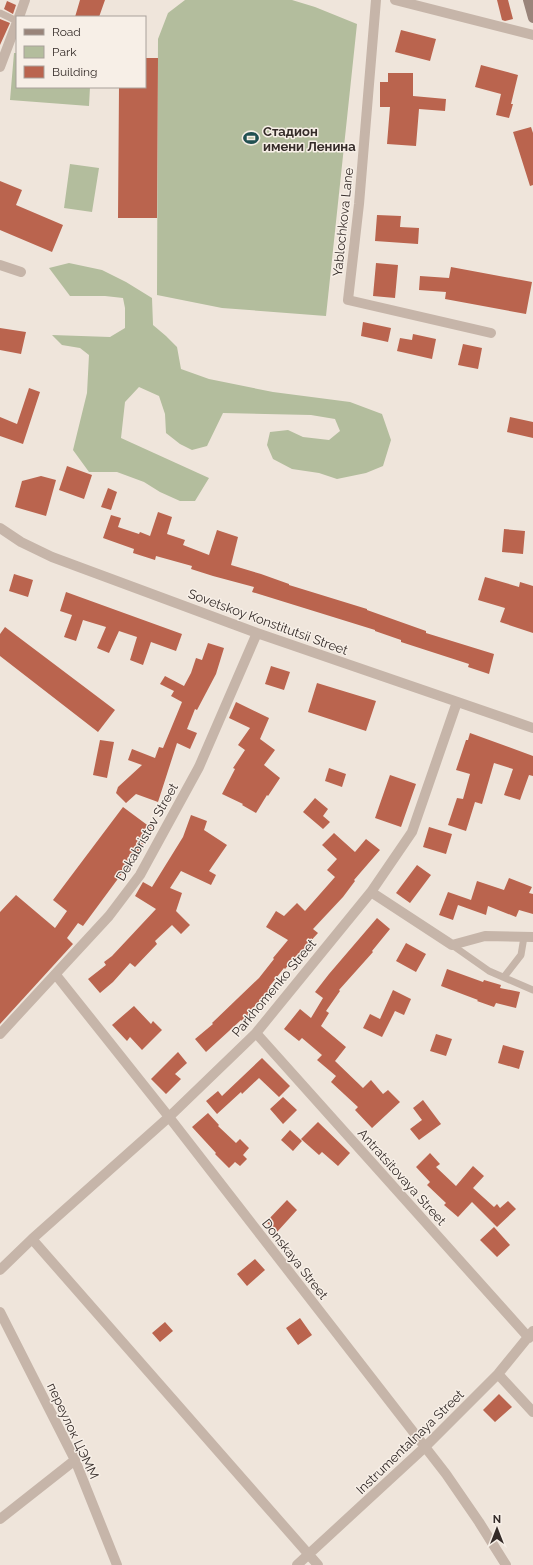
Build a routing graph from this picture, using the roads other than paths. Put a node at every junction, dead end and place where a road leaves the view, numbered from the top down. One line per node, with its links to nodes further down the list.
1 (26, 0): 6 (street)
2 (376, 0): 14 (street, Yablochkova Lane)
3 (395, 0): 10 (street)
4 (528, 0): 7 (street)
5 (0, 13): 8 (lane)
6 (19, 16)
7 (533, 18)
8 (16, 21)
9 (16, 25): 11 (street)
10 (533, 35)
11 (0, 67)
12 (0, 265): 13 (street)
13 (21, 272)
14 (491, 333)
15 (0, 528): 16 (street, Sovetskoy Konstitutsii Street)
16 (257, 633): 17 (street, Sovetskoy Konstitutsii Street); 22 (street, Dekabristov Street)
17 (457, 702): 18 (street, Sovetskoy Konstitutsii Street); 19 (street, Parkhomenko Street)
18 (533, 728)
19 (371, 892): 21 (street); 25 (street, Parkhomenko Street)
20 (529, 937): 21 (street); 23 (lane)
21 (452, 945): 23 (lane)
22 (56, 975): 26 (street, Dekabristov Street); 27 (street, Donskaya Street)
23 (504, 977): 24 (lane)
24 (533, 990)
25 (256, 1033): 27 (street, Parkhomenko Street); 31 (street, Antratsitovaya Street)
26 (0, 1034)
27 (169, 1117): 28 (street, Parkhomenko Street); 34 (street, Donskaya Street)
28 (32, 1239): 29 (street, Parkhomenko Street); 37 (street)
29 (0, 1270)
30 (0, 1312): 35 (street, переулок ЦЭММ)
31 (531, 1334): 32 (street, Instrumentalnaya Street)
32 (498, 1374): 33 (street); 34 (street, Instrumentalnaya Street)
33 (533, 1412)
34 (425, 1447): 37 (street, Instrumentalnaya Street); 41 (street, Donskaya Street)
35 (75, 1460): 36 (street); 38 (street, переулок ЦЭММ)
36 (0, 1519)
37 (309, 1554): 39 (street, Instrumentalnaya Street); 40 (street)
38 (117, 1565)
39 (297, 1565)
40 (318, 1565)
41 (506, 1565)

